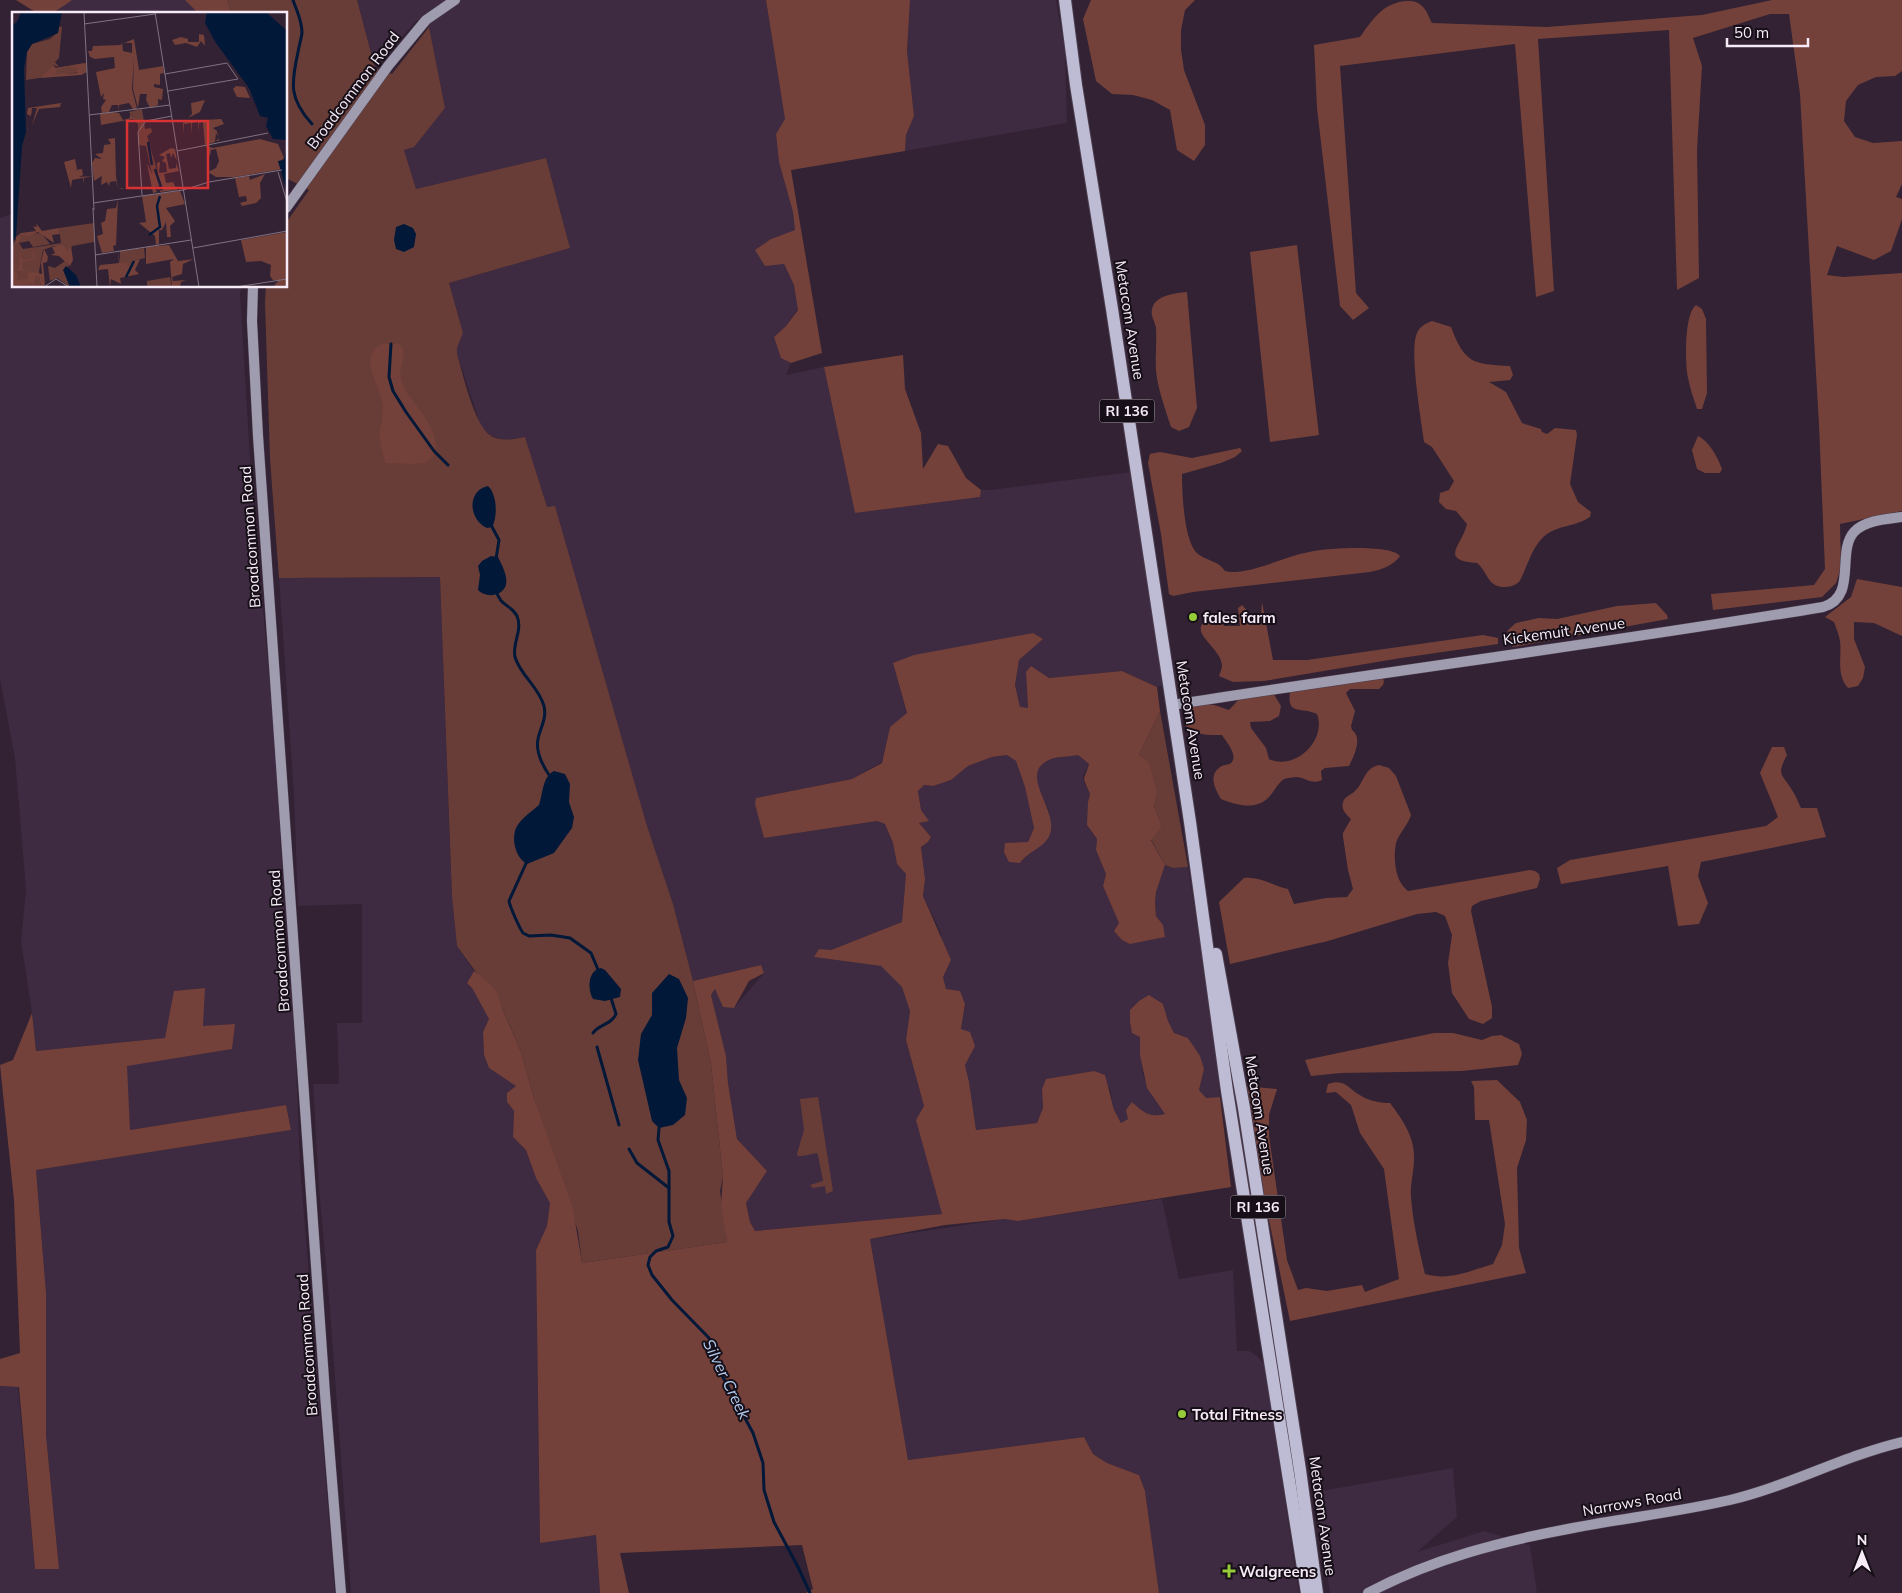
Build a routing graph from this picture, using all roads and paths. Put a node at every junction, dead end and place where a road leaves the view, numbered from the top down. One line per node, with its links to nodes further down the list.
1 (455, 0): 3 (street, Broadcommon Road)
2 (1065, 0): 6 (main road, Metacom Avenue / RI 136)
3 (288, 205)
4 (253, 288): 9 (street, Broadcommon Road)
5 (1902, 517): 6 (street, Kickemuit Avenue)
6 (1172, 705): 7 (main road, Metacom Avenue / RI 136)
7 (1190, 822): 10 (main road, Metacom Avenue / RI 136); 11 (main road, Metacom Avenue / RI 136)
8 (1902, 1442): 12 (street, Narrows Road)
9 (341, 1593)
10 (1307, 1593)
11 (1318, 1593)
12 (1368, 1593)

